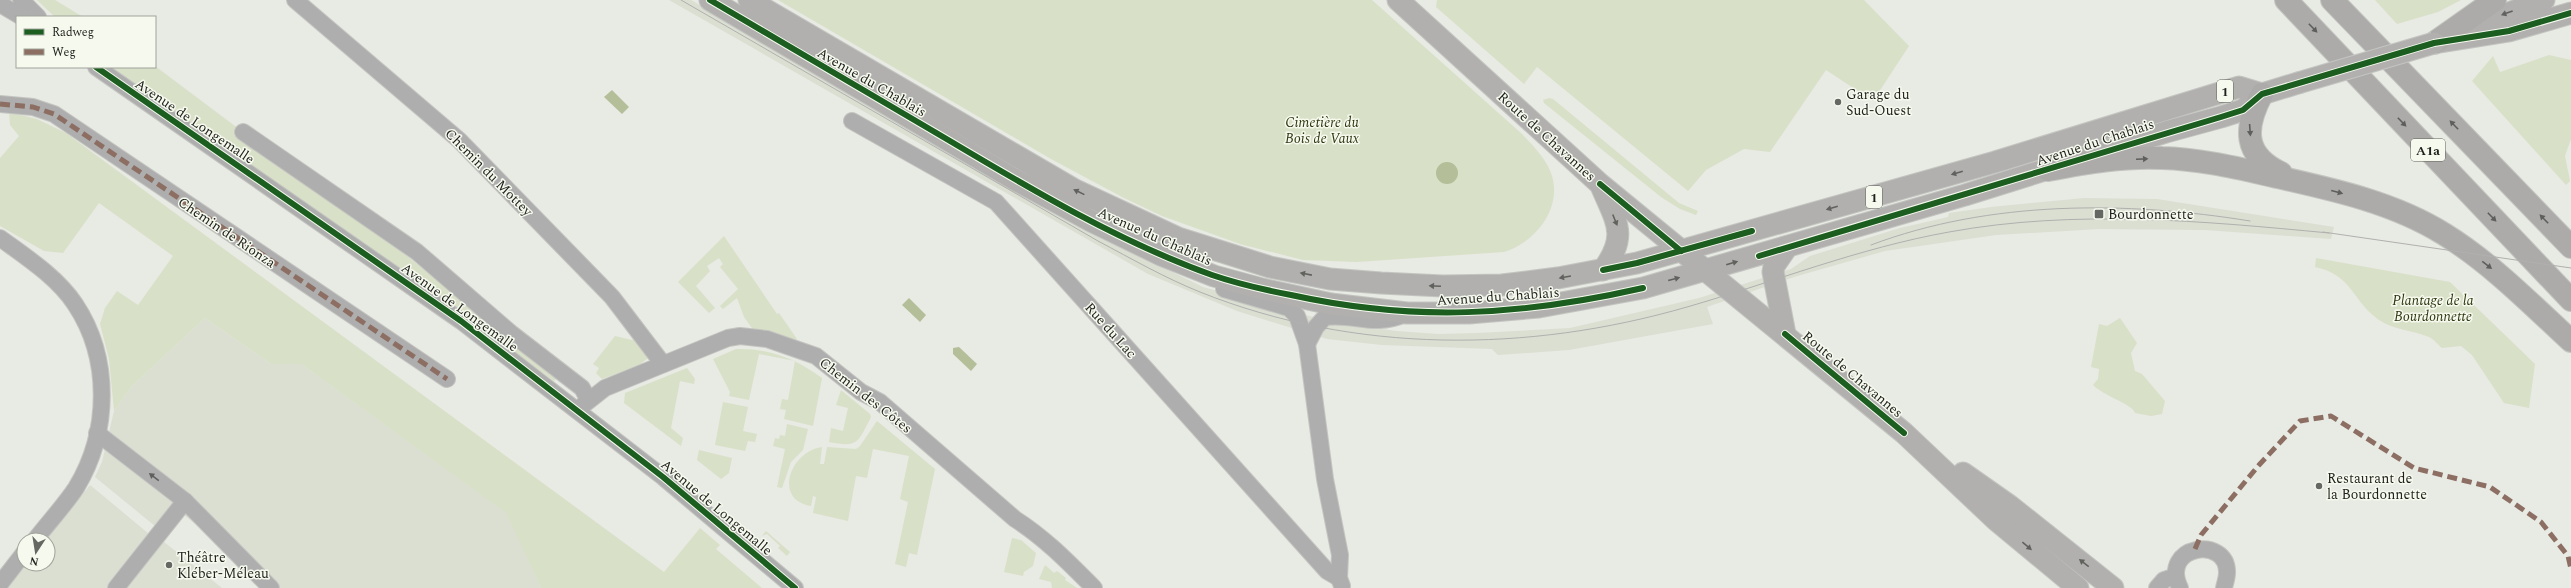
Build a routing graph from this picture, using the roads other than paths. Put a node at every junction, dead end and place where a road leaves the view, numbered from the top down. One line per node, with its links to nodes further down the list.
1 (22, 0): 14 (street)
2 (295, 0): 37 (street, Chemin du Mottey)
3 (710, 0): 29 (main road, Avenue du Chablais / 1)
4 (749, 0): 30 (main road, Avenue du Chablais / 1, one-way to 4)
5 (1398, 0): 24 (main road, Route de Chavannes)
6 (2286, 0): 32 (highway, A1a, one-way to 32)
7 (2332, 0): 17 (highway, A1a)
8 (2347, 0): 17 (highway)
9 (2495, 0): 15 (highway)
10 (2544, 0): 15 (main road, 1, one-way to 15)
11 (0, 4): 13 (street)
12 (2571, 13): 15 (main road, 1)
13 (20, 16)
14 (37, 16)
15 (2434, 42): 18 (main road, Avenue du Chablais / 1, bridge)
16 (97, 68): 39 (street, Avenue de Longemalle)
17 (2400, 69): 27 (highway, A1a, one-way to 17)
18 (2262, 94): 22 (main road, Avenue du Chablais / 1); 23 (highway, one-way to 23); 28 (main road, Avenue du Chablais / 1, one-way to 28)
19 (0, 104): 38 (street, Chemin de Rionza)
20 (852, 121): 46 (street, Rue du Lac)
21 (244, 132): 39 (street)
22 (2048, 170): 23 (highway, one-way to 23); 26 (main road, Avenue du Chablais / 1)
23 (2299, 182): 35 (highway, one-way to 35)
24 (1600, 184): 28 (main road, Route de Chavannes); 30 (main road, one-way to 30)
25 (0, 238): 40 (street)
26 (1787, 247): 31 (main road, Avenue du Chablais / 1, one-way to 26); 34 (main road)
27 (2571, 247)
28 (1681, 251): 30 (main road, Avenue du Chablais / 1); 31 (main road, Route de Chavannes)
29 (1161, 255): 33 (main road, Avenue du Chablais / 1); 36 (street, Rue du Lac)
30 (1603, 270)
31 (1706, 271): 33 (main road, Avenue du Chablais / 1, one-way to 31); 34 (main road, Route de Chavannes)
32 (2571, 300)
33 (1407, 313): 36 (street)
34 (1785, 334): 41 (main road, Route de Chavannes)
35 (2571, 341)
36 (1307, 344): 46 (street, Rue du Lac)
37 (663, 364): 39 (street, Chemin des Côtes); 51 (street, Chemin des Côtes)
38 (446, 380)
39 (583, 404): 50 (street, Avenue de Longemalle)
40 (97, 433): 42 (street, one-way to 40); 43 (street)
41 (1904, 433): 52 (main road, Route de Chavannes, one-way to 52); 53 (main road, Route de Chavannes, one-way to 41)
42 (185, 500): 48 (street); 49 (street)
43 (41, 532)
44 (16, 564): 47 (street)
45 (2178, 582): 54 (street); 55 (street)
46 (1341, 583)
47 (0, 584)
48 (116, 588)
49 (270, 588)
50 (795, 588)
51 (1094, 588)
52 (2078, 588)
53 (2114, 588)
54 (2157, 588)
55 (2224, 588)

